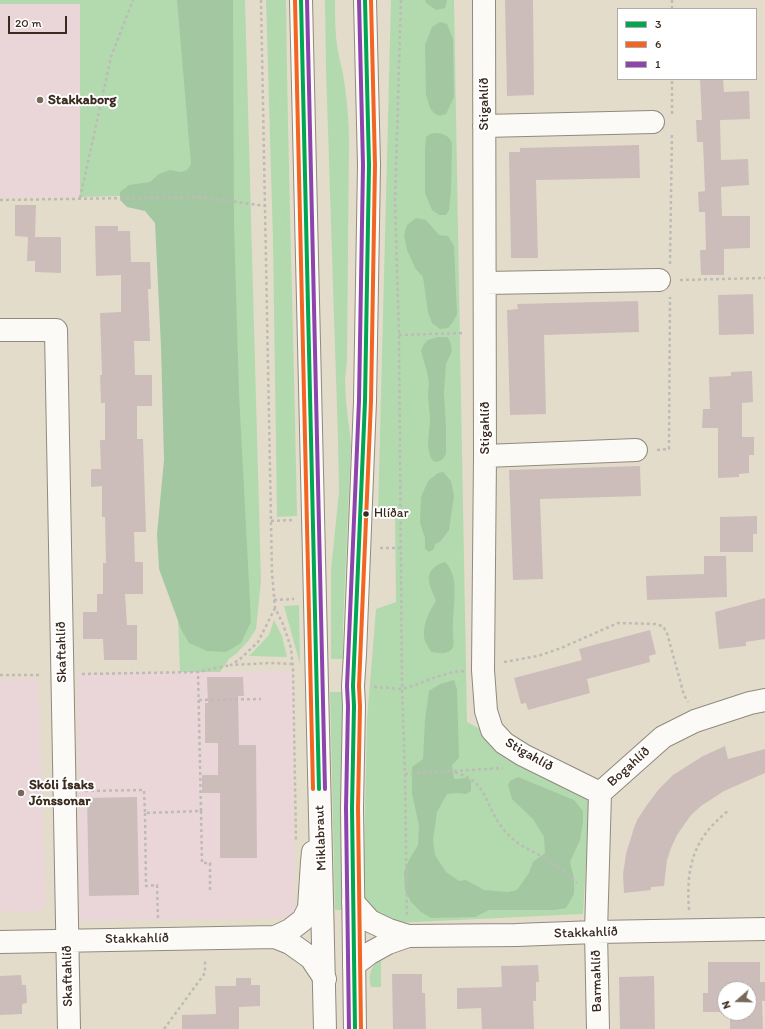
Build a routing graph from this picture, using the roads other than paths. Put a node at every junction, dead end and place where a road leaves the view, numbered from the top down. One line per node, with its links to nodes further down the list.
1 (301, 0): 13 (main road, Miklabraut)
2 (365, 0): 14 (main road)
3 (484, 0): 5 (main road, Stigahlíð)
4 (653, 122): 5 (main road)
5 (484, 126): 7 (main road, Stigahlíð)
6 (659, 280): 7 (main road)
7 (485, 283): 10 (main road, Stigahlíð)
8 (0, 330): 19 (main road, Skaftahlíð)
9 (636, 450): 10 (main road)
10 (485, 456): 12 (main road, Stigahlíð)
11 (765, 700): 12 (main road, Bogahlíð)
12 (600, 793): 17 (main road, Bogahlíð)
13 (320, 806): 18 (main road, Stakkahlíð); 22 (main road, Miklabraut)
14 (353, 902): 15 (main road, Stakkahlíð); 21 (main road)
15 (407, 926): 17 (main road, Stakkahlíð); 21 (main road, Stakkahlíð)
16 (765, 929): 17 (main road, Stakkahlíð)
17 (596, 932): 26 (main road, Barmahlíð)
18 (275, 937): 19 (main road, Stakkahlíð); 22 (main road, Stakkahlíð)
19 (67, 940): 20 (main road, Stakkahlíð); 23 (main road, Skaftahlíð)
20 (0, 941)
21 (354, 965): 25 (main road)
22 (325, 979): 24 (main road, Miklabraut)
23 (69, 1029)
24 (325, 1029)
25 (355, 1029)
26 (598, 1029)

